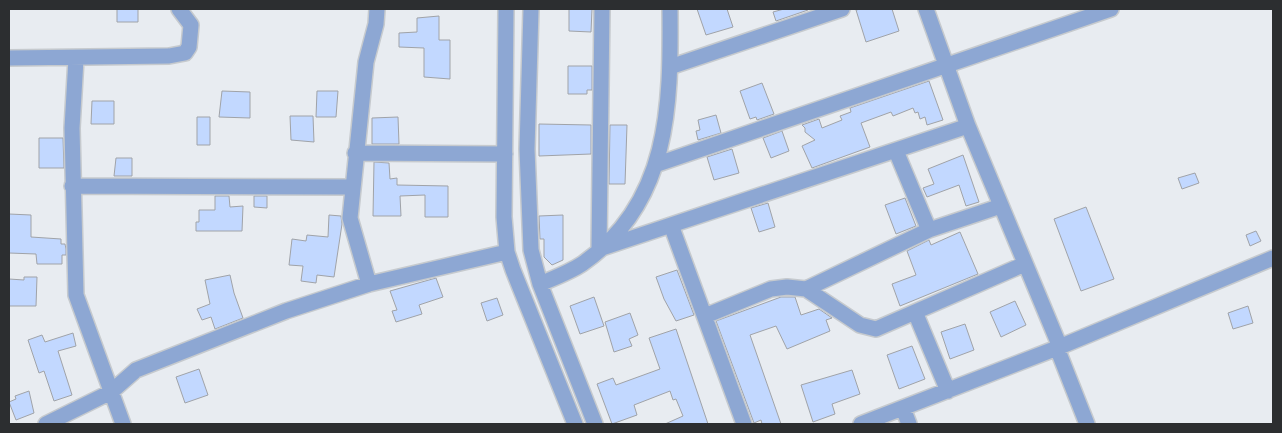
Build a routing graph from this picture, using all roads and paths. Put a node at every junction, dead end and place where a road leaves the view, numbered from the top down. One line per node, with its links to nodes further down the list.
1 (179, 9): 11 (street)
2 (377, 9): 16 (street)
3 (506, 9): 17 (street)
4 (531, 9): 29 (street)
5 (602, 9): 24 (street)
6 (670, 9): 13 (street)
7 (842, 9): 13 (street)
8 (926, 9): 12 (street)
9 (1110, 9): 12 (street)
10 (9, 58): 11 (street)
11 (76, 59): 19 (street)
12 (946, 65): 14 (street); 18 (street)
13 (670, 67): 18 (street)
14 (968, 126): 15 (street); 21 (street)
15 (896, 150): 22 (street); 23 (street)
16 (355, 153): 17 (street); 20 (street)
17 (505, 154): 25 (street)
18 (655, 165): 24 (street)
19 (72, 186): 20 (street); 35 (street)
20 (353, 187): 28 (street)
21 (1001, 206): 23 (street); 27 (street)
22 (671, 225): 24 (street); 32 (street)
23 (929, 230): 30 (street)
24 (599, 249): 29 (street)
25 (507, 252): 28 (street); 39 (street)
26 (1273, 258): 33 (street)
27 (1025, 264): 31 (street); 33 (street)
28 (369, 284): 35 (street)
29 (540, 284): 40 (street)
30 (806, 289): 31 (street); 32 (street)
31 (915, 312): 34 (street)
32 (704, 316): 41 (street)
33 (1058, 348): 34 (street); 44 (street)
34 (948, 391): 36 (street)
35 (111, 392): 37 (street); 38 (street)
36 (903, 408): 42 (street); 43 (street)
37 (49, 424)
38 (123, 424)
39 (575, 424)
40 (595, 424)
41 (744, 424)
42 (861, 424)
43 (909, 424)
44 (1087, 424)

